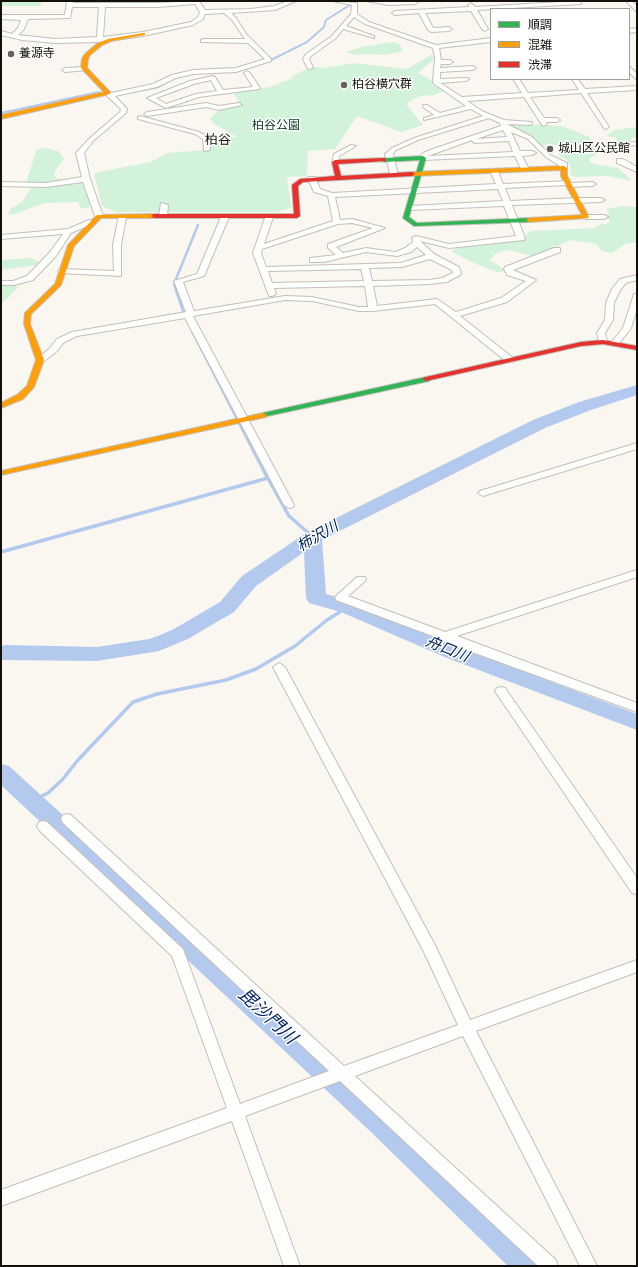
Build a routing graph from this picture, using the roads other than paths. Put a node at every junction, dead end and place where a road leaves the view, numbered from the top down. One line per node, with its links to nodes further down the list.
1 (255, 1): 19 (street)
2 (275, 1): 16 (street)
3 (293, 1): 16 (street)
4 (336, 1): 12 (street)
5 (364, 1): 12 (street)
6 (369, 1): 9 (street)
7 (629, 1): 18 (street)
8 (197, 2): 13 (street); 20 (street)
9 (415, 2)
10 (578, 2): 14 (street)
11 (70, 3): 13 (street); 26 (street)
12 (353, 3): 23 (street)
13 (102, 5): 36 (street)
14 (523, 5): 17 (street)
15 (472, 6): 17 (street); 22 (street); 28 (street)
16 (272, 8): 19 (street)
17 (497, 8)
18 (637, 10)
19 (254, 11): 21 (street)
20 (203, 12): 21 (street); 31 (street)
21 (226, 12): 33 (street)
22 (422, 13): 24 (street); 29 (street)
23 (354, 15): 27 (street); 40 (street)
24 (393, 15)
25 (1, 16): 26 (street)
26 (26, 18): 32 (street)
27 (343, 27): 35 (street); 43 (street)
28 (485, 29)
29 (449, 30)
30 (1, 33): 32 (street)
31 (143, 34): 36 (street); 45 (street)
32 (14, 35): 36 (street)
33 (243, 35): 34 (street); 39 (street)
34 (221, 36)
35 (372, 37)
36 (100, 40)
37 (490, 40): 40 (street)
38 (203, 41): 39 (street)
39 (250, 41): 59 (street)
40 (436, 47): 41 (street)
41 (438, 62): 42 (street); 48 (street)
42 (450, 62)
43 (310, 68)
44 (473, 68): 48 (street)
45 (85, 69): 47 (street); 59 (street)
46 (630, 69): 50 (street)
47 (66, 70)
48 (437, 70): 54 (street)
49 (247, 74): 60 (street)
50 (637, 78)
51 (466, 79): 54 (street)
52 (517, 80): 56 (street)
53 (575, 80): 58 (street)
54 (436, 81): 62 (street)
55 (537, 87): 56 (street)
56 (521, 88): 61 (street)
57 (637, 88): 58 (street)
58 (583, 91): 61 (street); 77 (street)
59 (106, 92): 67 (street); 71 (street)
60 (222, 92): 64 (street); 64 (street)
61 (526, 95): 62 (street); 74 (street)
62 (462, 99): 66 (street)
63 (239, 105): 68 (street)
64 (166, 106): 68 (street)
65 (425, 106): 69 (street)
66 (473, 106): 69 (street); 70 (street)
67 (123, 113): 72 (street); 97 (street)
68 (147, 114): 72 (street)
69 (439, 115): 73 (street)
70 (489, 116): 76 (street); 87 (street)
71 (1, 117)
72 (140, 118): 83 (street)
73 (426, 119)
74 (557, 120)
75 (530, 123): 76 (street)
76 (504, 124): 78 (street); 79 (street); 91 (street)
77 (606, 127)
78 (511, 139): 79 (street); 85 (street)
79 (461, 141): 86 (street)
80 (636, 144): 82 (street)
81 (353, 146): 89 (street)
82 (601, 149)
83 (206, 150)
84 (532, 153): 85 (street)
85 (519, 154): 86 (street); 92 (street)
86 (423, 158): 87 (street); 94 (street)
87 (389, 159): 89 (street); 95 (street)
88 (620, 161): 90 (street)
89 (335, 162): 96 (street)
90 (635, 167)
91 (564, 168): 92 (street); 100 (street)
92 (525, 169): 93 (street)
93 (494, 171): 94 (street); 102 (street)
94 (418, 174): 95 (street); 103 (street)
95 (394, 175): 96 (street)
96 (338, 178): 98 (street)
97 (86, 179): 99 (street); 116 (street)
98 (312, 179): 104 (street); 114 (street)
99 (1, 184)
100 (569, 184): 101 (street); 102 (street); 105 (street)
101 (592, 184)
102 (500, 187): 103 (street); 107 (street)
103 (414, 191): 104 (street); 109 (street)
104 (331, 195): 118 (street)
105 (578, 200): 106 (street); 107 (street); 115 (street)
106 (601, 200)
107 (507, 203): 109 (street); 117 (street)
108 (164, 205): 110 (street)
109 (410, 208): 117 (street)
110 (164, 216): 112 (street); 113 (street)
111 (604, 216): 115 (street)
112 (122, 217): 116 (street); 129 (street)
113 (225, 217): 114 (street); 137 (street)
114 (269, 217): 122 (street)
115 (586, 217): 117 (street)
116 (96, 219): 119 (street); 129 (street)
117 (515, 220): 121 (street)
118 (337, 222): 122 (street); 124 (street)
119 (68, 232): 120 (street); 131 (street)
120 (1, 237)
121 (417, 243): 124 (street); 125 (street)
122 (258, 247): 128 (street)
123 (557, 250): 138 (street)
124 (341, 256): 127 (street)
125 (430, 256): 126 (street); 132 (street)
126 (365, 266): 127 (street); 132 (street)
127 (302, 268): 128 (street)
128 (263, 269): 133 (street)
129 (62, 271): 142 (street)
130 (637, 277): 139 (street)
131 (1, 283)
132 (368, 283): 133 (street); 136 (street)
133 (270, 286): 135 (street)
134 (637, 296): 140 (street)
135 (274, 299): 136 (street); 137 (street)
136 (373, 309): 138 (street)
137 (190, 314): 142 (street); 145 (street)
138 (454, 315): 143 (street)
139 (603, 342): 140 (street); 143 (street)
140 (615, 343): 141 (street)
141 (637, 348)
142 (40, 360): 144 (street)
143 (510, 360): 145 (street)
144 (1, 406)
145 (244, 420): 147 (street); 149 (street)
146 (637, 446): 148 (street)
147 (1, 473)
148 (483, 492)
149 (290, 505)
150 (637, 574): 152 (street)
151 (361, 579): 152 (street)
152 (443, 637): 155 (street)
153 (279, 668): 160 (street)
154 (501, 691): 158 (street)
155 (637, 708)
156 (67, 819): 161 (street)
157 (43, 826): 162 (street)
158 (637, 889)
159 (637, 966): 160 (street)
160 (466, 1027): 161 (street); 166 (street)
161 (343, 1074): 162 (street); 165 (street)
162 (236, 1112): 163 (street); 164 (street)
163 (1, 1198)
164 (292, 1266)
165 (550, 1266)
166 (589, 1266)

